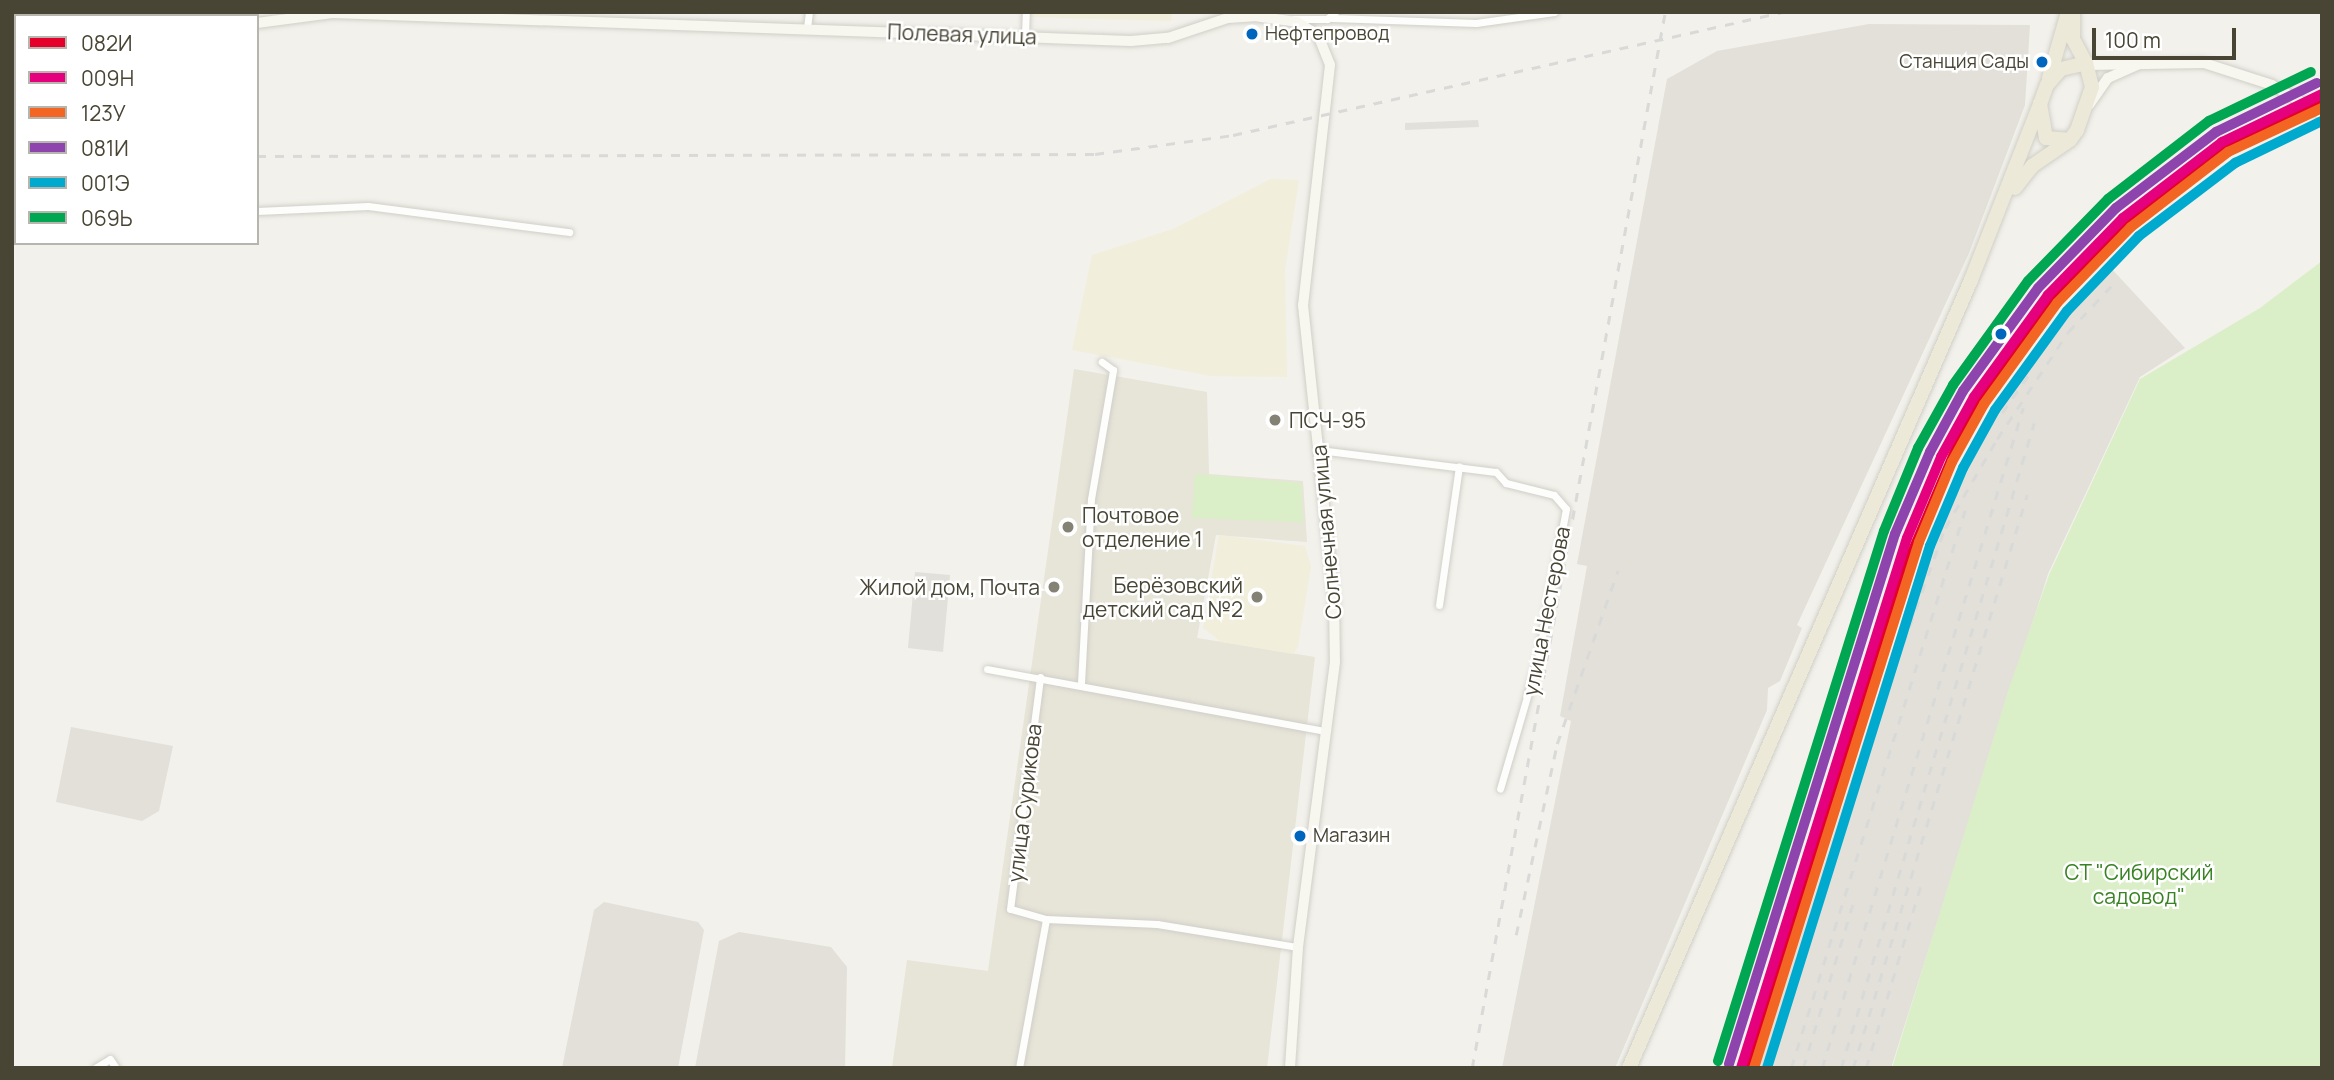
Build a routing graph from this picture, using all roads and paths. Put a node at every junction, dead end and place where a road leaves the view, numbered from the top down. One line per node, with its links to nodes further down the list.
1 (809, 12): 9 (street)
2 (1026, 12): 10 (street)
3 (1554, 12): 6 (street)
4 (2070, 12): 12 (highway); 13 (highway)
5 (332, 13): 8 (street, Полевая улица); 9 (street, Полевая улица)
6 (1333, 15): 7 (street)
7 (1286, 19): 10 (street, Полевая улица); 22 (street, Солнечная улица)
8 (259, 23)
9 (807, 28): 10 (street, Полевая улица)
10 (1025, 36)
11 (2146, 62): 12 (street); 15 (street); 16 (street)
12 (2087, 64): 13 (highway); 15 (highway)
13 (2047, 85): 14 (highway)
14 (2040, 104): 17 (highway); 19 (highway)
15 (2088, 107): 17 (highway)
16 (2322, 114)
17 (2070, 140): 19 (highway)
18 (259, 211): 20 (street)
19 (1994, 226): 36 (highway)
20 (569, 232)
21 (1102, 362): 27 (street)
22 (1319, 450): 23 (street, улица Нестерова); 28 (street, Солнечная улица)
23 (1459, 466): 24 (street); 29 (street, улица Нестерова)
24 (1439, 605)
25 (987, 669): 26 (street)
26 (1040, 677): 27 (street); 30 (street, улица Сурикова)
27 (1082, 683): 28 (street)
28 (1326, 731): 31 (street, Солнечная улица)
29 (1500, 789)
30 (1046, 919): 31 (street); 34 (street)
31 (1298, 947): 35 (street, Солнечная улица)
32 (94, 1068): 33 (street)
33 (116, 1068)
34 (1019, 1068)
35 (1290, 1068)
36 (1629, 1068)

